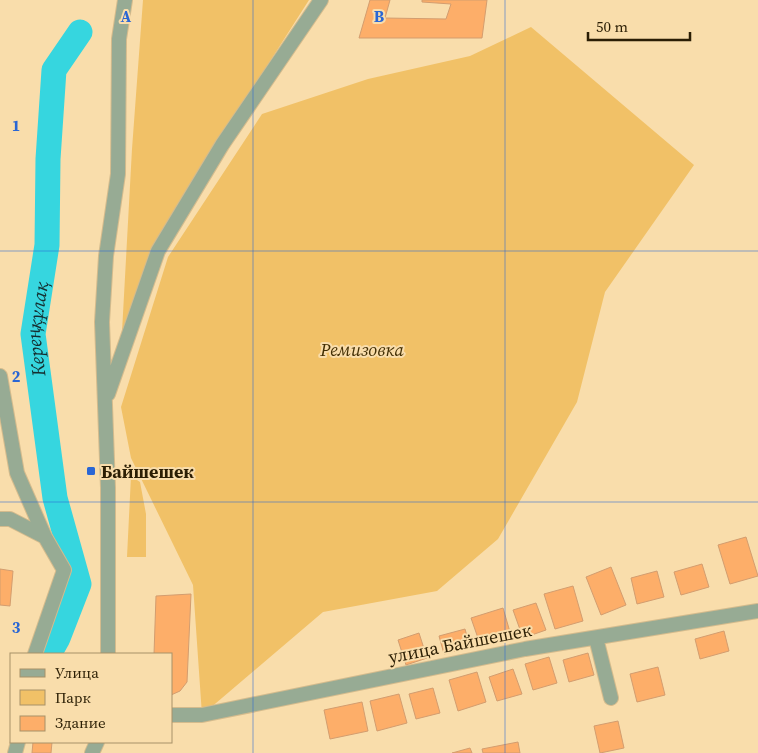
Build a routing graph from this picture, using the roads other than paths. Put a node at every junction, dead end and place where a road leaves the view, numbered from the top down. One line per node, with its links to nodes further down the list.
1 (125, 0): 4 (street)
2 (321, 0): 4 (street)
3 (0, 376): 6 (street)
4 (106, 402): 10 (street)
5 (0, 519): 6 (street)
6 (45, 537): 9 (street)
7 (758, 612): 8 (street, улица Байшешек)
8 (596, 638): 11 (street); 12 (street, улица Байшешек)
9 (35, 653)
10 (108, 653)
11 (611, 698)
12 (172, 715)

